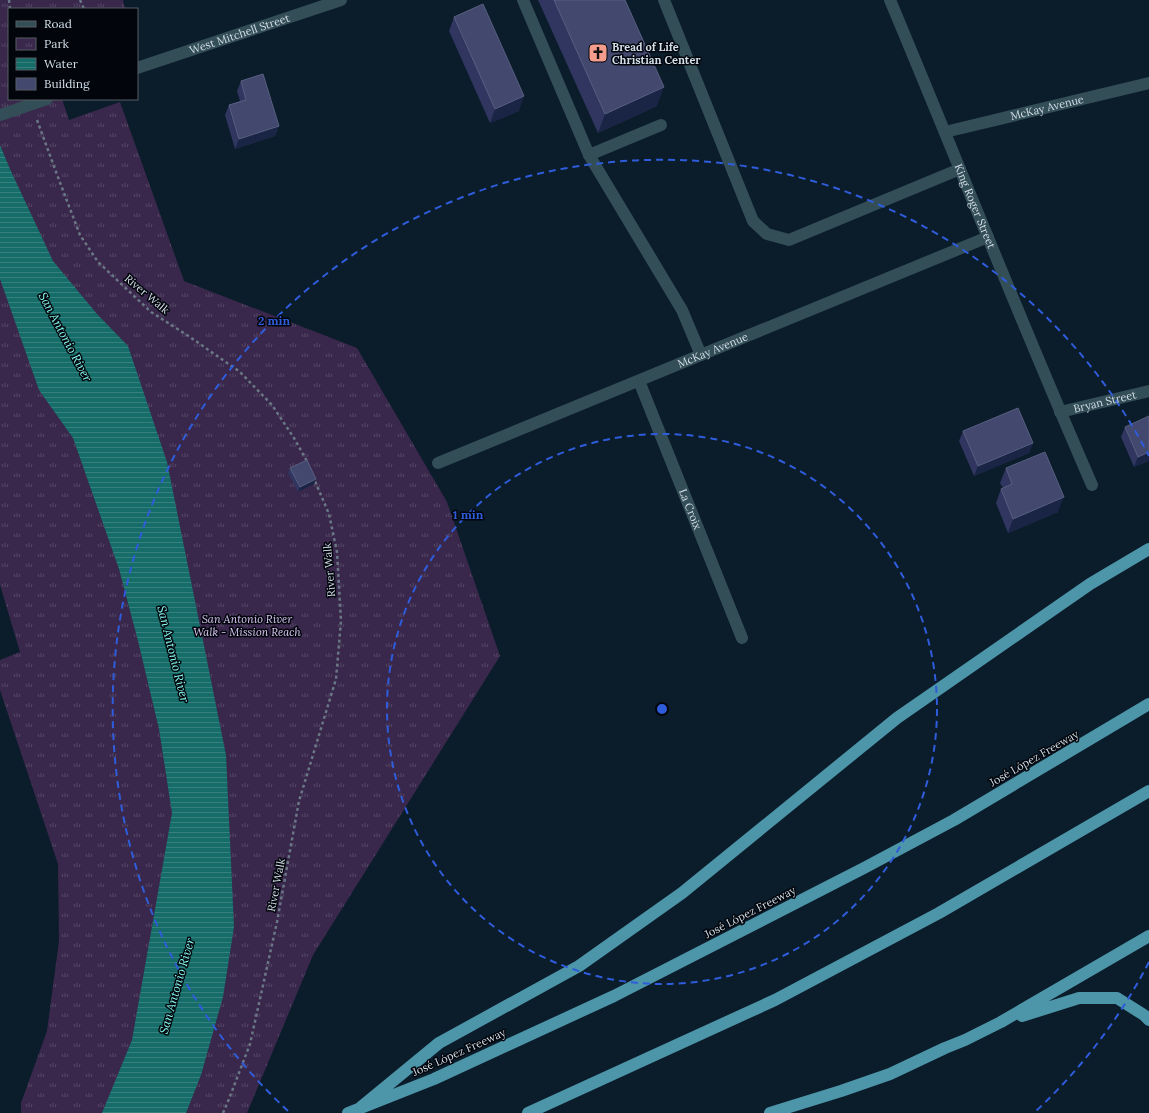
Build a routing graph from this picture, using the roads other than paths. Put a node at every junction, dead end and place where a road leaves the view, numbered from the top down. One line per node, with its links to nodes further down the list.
1 (341, 0): 5 (street, West Mitchell Street)
2 (523, 0): 11 (street)
3 (664, 0): 12 (street)
4 (890, 0): 10 (street, King Roger Street)
5 (138, 68)
6 (1149, 83): 10 (street, McKay Avenue)
7 (44, 100): 8 (street, bridge)
8 (0, 115)
9 (661, 125): 11 (street)
10 (945, 132): 12 (street, King Roger Street)
11 (589, 155): 14 (street)
12 (960, 169): 13 (street, King Roger Street)
13 (988, 237): 14 (street, McKay Avenue); 17 (street, King Roger Street)
14 (701, 355): 15 (street, McKay Avenue)
15 (638, 380): 18 (street, McKay Avenue); 21 (street, La Croix)
16 (1149, 391): 17 (street, Bryan Street)
17 (1060, 412): 19 (street, King Roger Street)
18 (438, 463)
19 (1092, 485)
20 (1149, 549): 27 (highway)
21 (742, 638)
22 (1149, 704): 27 (highway, José López Freeway)
23 (1149, 791): 29 (highway)
24 (1149, 936): 26 (highway)
25 (1149, 1020): 26 (highway)
26 (1002, 1022): 30 (highway)
27 (360, 1108): 28 (highway, José López Freeway)
28 (348, 1113)
29 (528, 1113)
30 (770, 1113)

